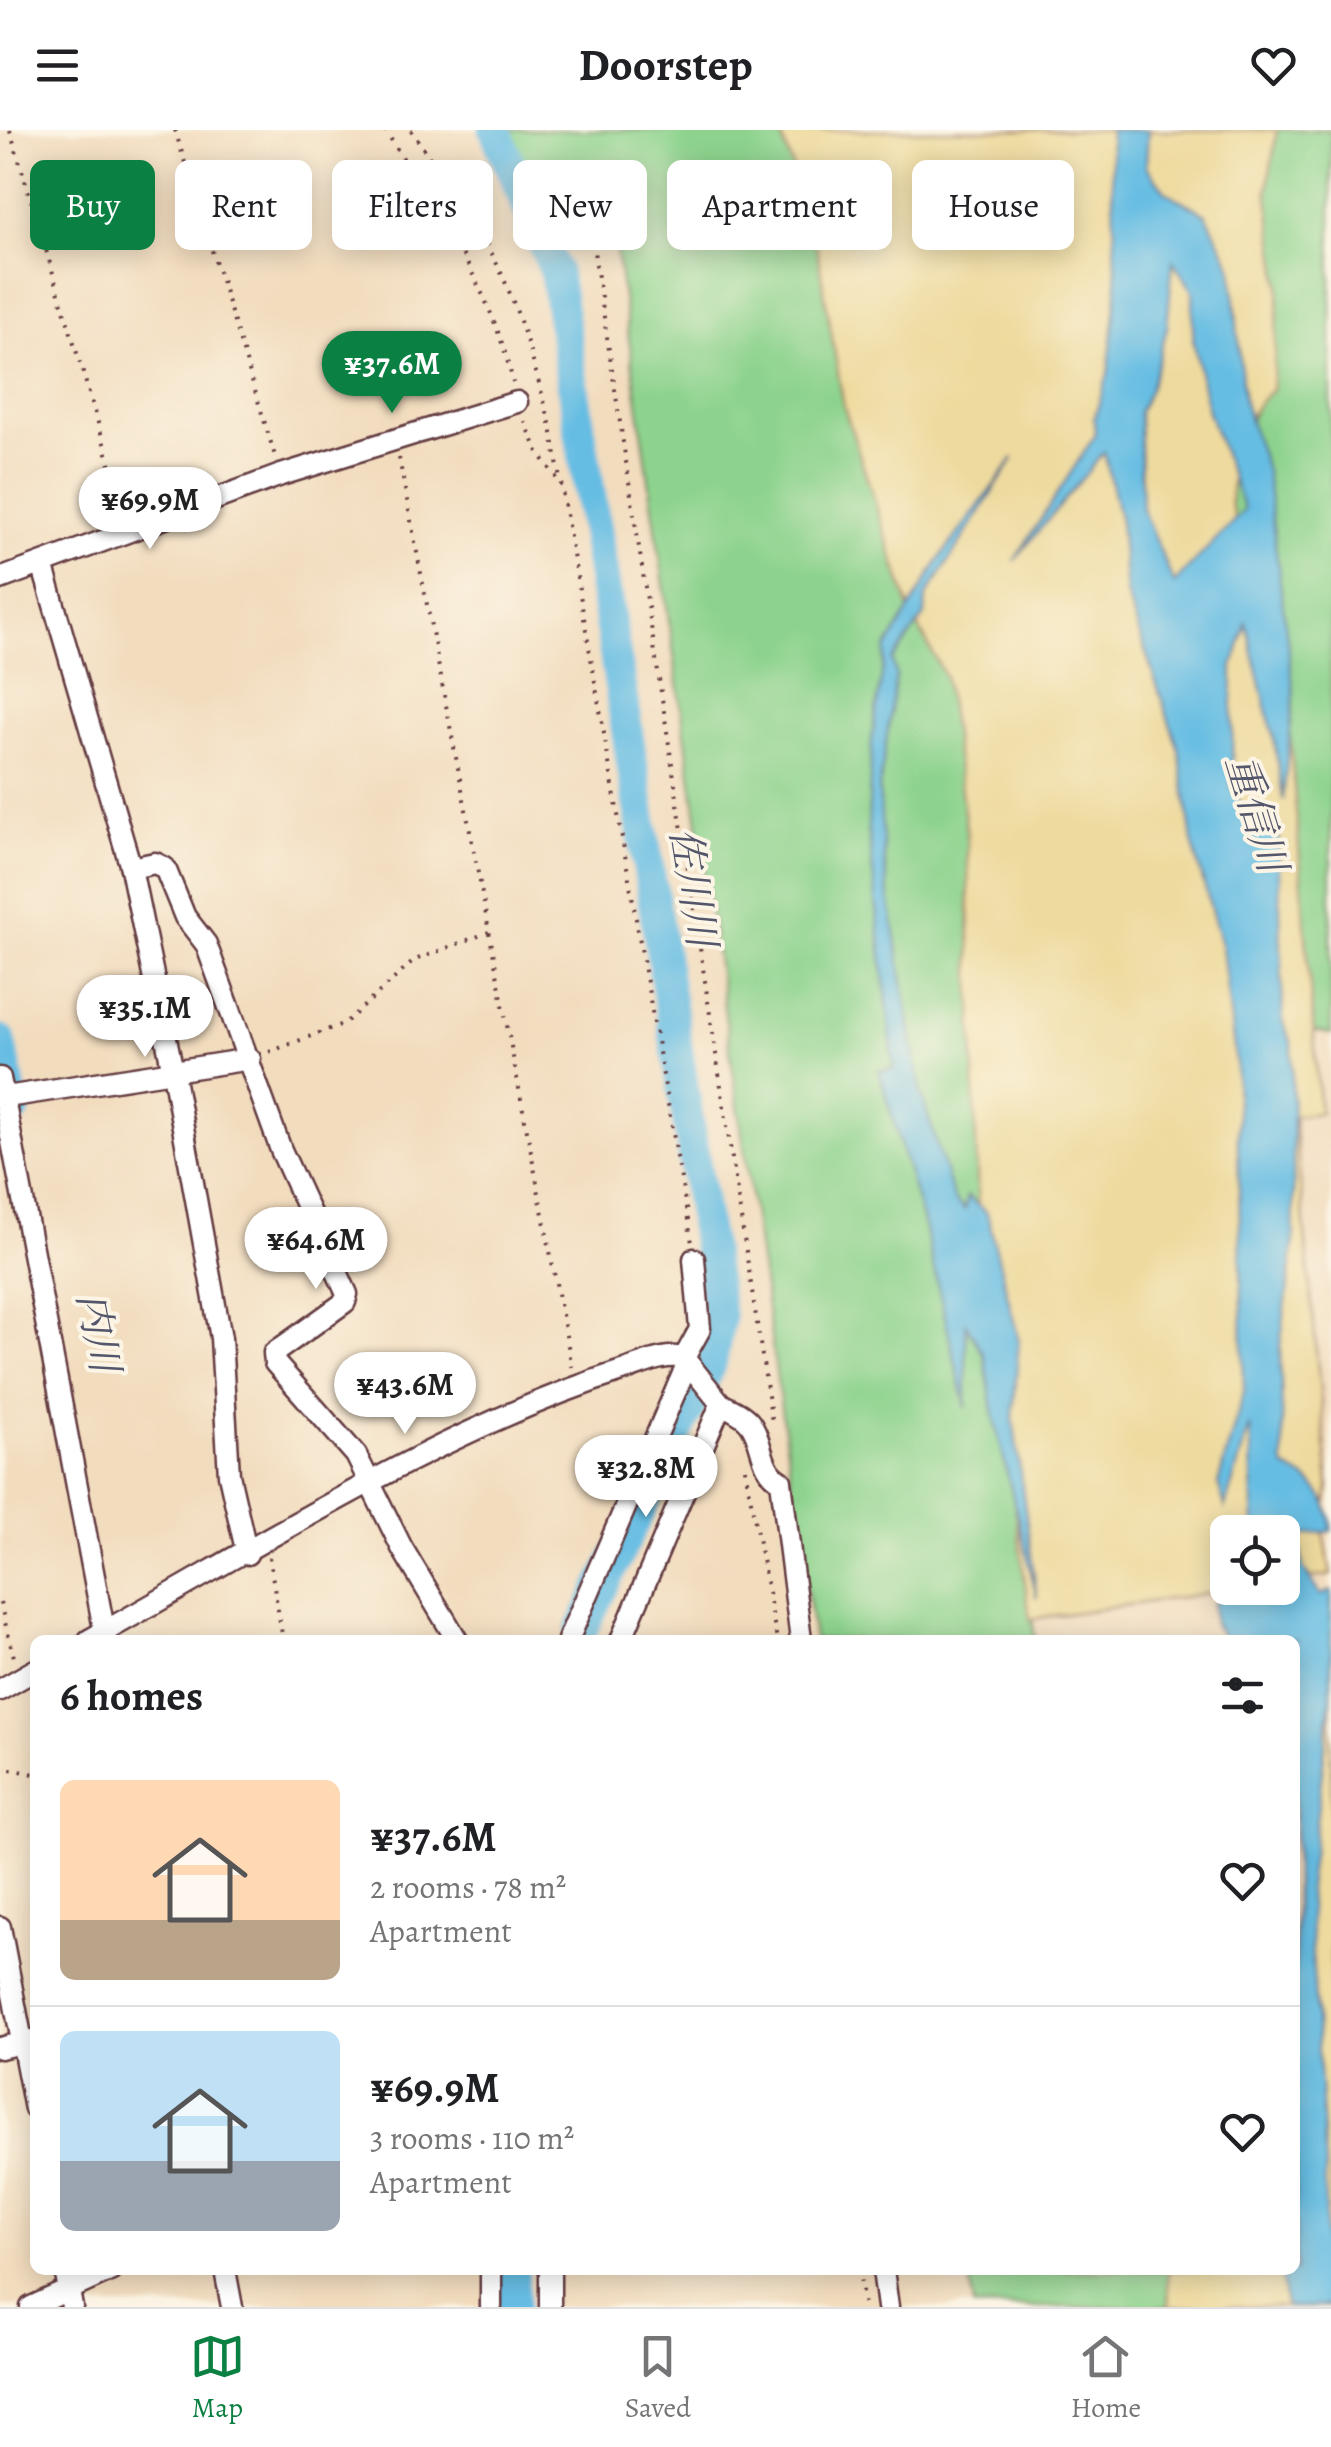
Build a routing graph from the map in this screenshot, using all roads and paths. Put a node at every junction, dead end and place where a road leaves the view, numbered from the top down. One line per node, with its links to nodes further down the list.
1 (10, 130): 10 (path)
2 (175, 130): 8 (path)
3 (386, 130): 6 (path)
4 (410, 130): 9 (path)
5 (594, 250): 22 (path)
6 (517, 402): 7 (street); 9 (path)
7 (396, 441): 8 (street); 14 (path)
8 (281, 475): 10 (street)
9 (564, 490): 18 (path)
10 (131, 532): 11 (street)
11 (42, 564): 12 (street); 13 (street)
12 (0, 579)
13 (131, 868): 15 (street); 16 (street)
14 (489, 932): 15 (path); 20 (path)
15 (250, 1058): 16 (street); 24 (street)
16 (173, 1072): 17 (street); 25 (street)
17 (1, 1091): 27 (street)
18 (694, 1259): 19 (street)
19 (687, 1366): 20 (street); 21 (street); 31 (street)
20 (576, 1386): 24 (street)
21 (718, 1402): 32 (street); 34 (street)
22 (772, 1423)
23 (743, 1458): 33 (path)
24 (370, 1483): 25 (street); 30 (street)
25 (257, 1548): 28 (street); 29 (path)
26 (0, 1604): 35 (path)
27 (100, 1635)
28 (104, 1635)
29 (282, 1635)
30 (454, 1635)
31 (570, 1635)
32 (623, 1635)
33 (777, 1635)
34 (800, 1635)
35 (17, 1680)
36 (0, 1767): 37 (path)
37 (30, 1773)
38 (0, 1927): 39 (street)
39 (29, 2041): 40 (street)
40 (0, 2048)
41 (100, 2275): 47 (street)
42 (226, 2275): 49 (street)
43 (491, 2275): 50 (street)
44 (550, 2275): 51 (street)
45 (860, 2275): 52 (path)
46 (884, 2275): 53 (street)
47 (69, 2288): 48 (street)
48 (30, 2307)
49 (232, 2307)
50 (491, 2307)
51 (550, 2307)
52 (864, 2307)
53 (888, 2307)

